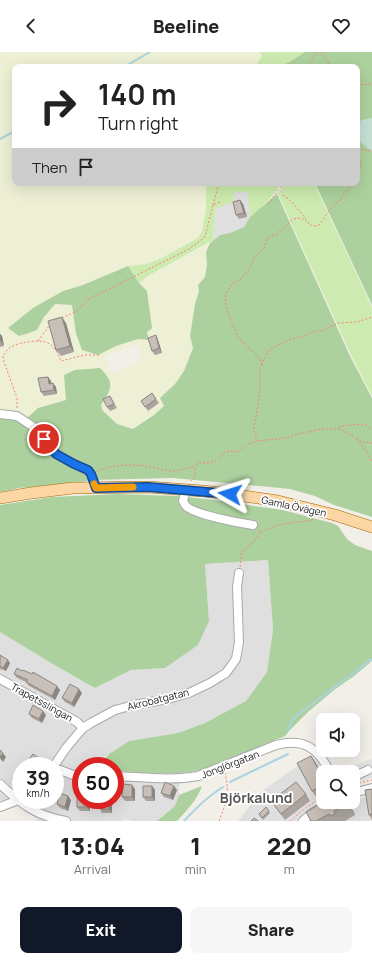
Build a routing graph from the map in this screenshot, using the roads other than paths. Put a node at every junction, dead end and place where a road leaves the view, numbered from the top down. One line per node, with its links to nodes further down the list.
1 (0, 414): 2 (street)
2 (96, 488): 3 (main road, Gamla Övägen); 4 (main road, Gamla Övägen)
3 (186, 490): 5 (street); 6 (main road, Gamla Övägen)
4 (0, 498)
5 (253, 525)
6 (372, 527)
7 (239, 573): 9 (street, Akrobatgatan)
8 (0, 679): 9 (street, Trapetsslingan)
9 (83, 728): 10 (street, Akrobatgatan)
10 (60, 757)
11 (326, 765): 13 (street, Jonglörgatan)
12 (368, 770): 14 (street)
13 (124, 776)
14 (360, 777)
15 (0, 784): 18 (street)
16 (372, 788): 17 (street)
17 (360, 791)
18 (12, 794)
19 (12, 802): 20 (street)
20 (0, 807)
21 (30, 809): 23 (street)
22 (318, 809): 24 (street)
23 (66, 821)
24 (302, 821)

